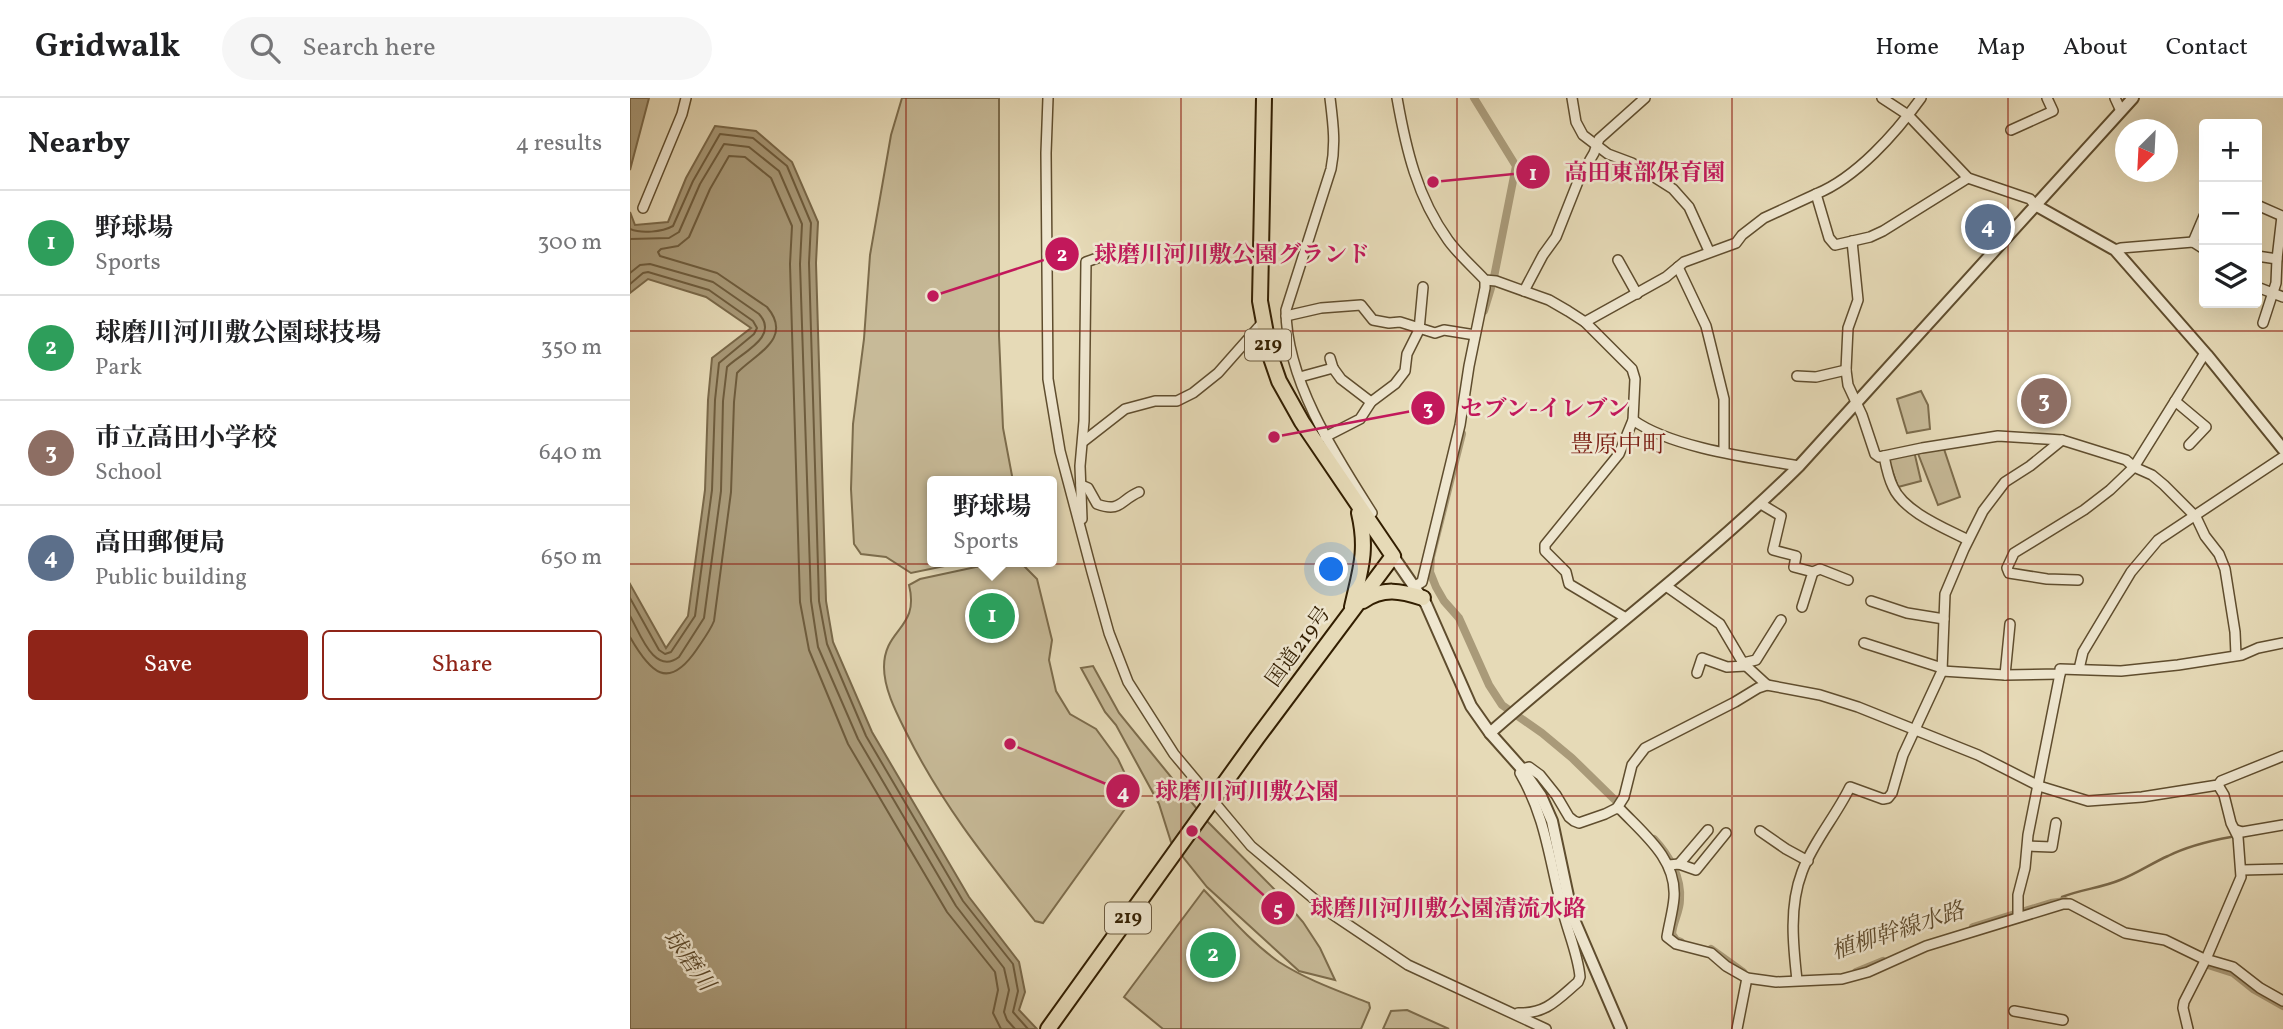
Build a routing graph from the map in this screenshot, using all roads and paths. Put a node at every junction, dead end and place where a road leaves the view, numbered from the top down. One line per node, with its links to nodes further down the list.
1 (686, 98): 21 (street)
2 (1048, 98): 70 (street)
3 (1264, 98): 42 (highway, 219)
4 (1330, 98): 41 (street)
5 (1397, 98): 34 (street)
6 (1572, 98): 16 (street)
7 (1645, 98): 16 (street)
8 (1882, 98): 14 (street)
9 (1921, 98): 14 (street)
10 (2047, 98): 15 (street)
11 (2115, 98): 13 (street)
12 (2133, 98): 13 (street)
13 (2121, 111): 19 (street)
14 (1909, 115): 17 (street); 18 (street)
15 (2011, 131)
16 (1597, 146): 28 (street); 37 (street)
17 (1968, 178): 19 (street); 24 (street)
18 (1816, 194): 24 (street); 28 (street)
19 (2035, 205): 27 (street); 53 (street)
20 (2262, 207): 22 (street)
21 (643, 208)
22 (2282, 215): 32 (street)
23 (2199, 228): 25 (street)
24 (1852, 241): 48 (street)
25 (2193, 242): 26 (street); 27 (street)
26 (2199, 245)
27 (2115, 250): 47 (street)
28 (1709, 251): 33 (street)
29 (1126, 252): 57 (street)
30 (2262, 257): 32 (street)
31 (1618, 260): 39 (street)
32 (2277, 260): 38 (street)
33 (1678, 267): 39 (street); 60 (street)
34 (1485, 280): 37 (street); 46 (street)
35 (1423, 287): 45 (street)
36 (2262, 289): 38 (street)
37 (1524, 291): 43 (street)
38 (2271, 292): 40 (street); 44 (street)
39 (1637, 294): 43 (street)
40 (2283, 296)
41 (1286, 316): 45 (street); 50 (street)
42 (1264, 321): 57 (street); 68 (highway, 219)
43 (1585, 322): 54 (street)
44 (2263, 323)
45 (1419, 330): 46 (street); 52 (street)
46 (1475, 335): 77 (street)
47 (2205, 353): 51 (street); 59 (street)
48 (1846, 370): 49 (street); 53 (street)
49 (1797, 376)
50 (1300, 377): 52 (street); 55 (street)
51 (2175, 401): 58 (street); 64 (street)
52 (1371, 402): 55 (street)
53 (1856, 404): 61 (street); 63 (street)
54 (1633, 421): 60 (street); 81 (street)
55 (1325, 437): 72 (street)
56 (2062, 440): 61 (street); 64 (street); 71 (street)
57 (1083, 442): 65 (street)
58 (2189, 445)
59 (2283, 449)
60 (1724, 452): 63 (street)
61 (1884, 456): 71 (street)
62 (2283, 457): 69 (street)
63 (1799, 466): 67 (street)
64 (2134, 467): 69 (street); 75 (street)
65 (1081, 485): 66 (street); 70 (street)
66 (1139, 492)
67 (1761, 504): 73 (street); 76 (street)
68 (1358, 506): 72 (highway, 219); 80 (highway)
69 (2193, 514): 87 (street); 90 (street)
70 (1081, 528): 102 (street)
71 (1968, 540): 82 (street)
72 (1393, 556): 77 (street); 80 (highway, 国道219号 / 219)
73 (1812, 572): 74 (street); 79 (street)
74 (1848, 580)
75 (2078, 580)
76 (1666, 586): 81 (street); 88 (street)
77 (1419, 592): 80 (highway); 96 (street)
78 (1871, 601): 82 (street)
79 (1802, 607)
80 (1351, 611): 102 (highway, 国道219号 / 219)
81 (1626, 618): 96 (street)
82 (1944, 619): 89 (street)
83 (1781, 620): 88 (street)
84 (2010, 624): 93 (street)
85 (1864, 643): 89 (street)
86 (2283, 643): 87 (street)
87 (2236, 655): 90 (street)
88 (1745, 665): 91 (street); 94 (street)
89 (1942, 669): 93 (street); 95 (street)
90 (2079, 669): 92 (street)
91 (1697, 673)
92 (2060, 674): 93 (street); 101 (street)
93 (2005, 675)
94 (1767, 685): 95 (street); 103 (street)
95 (1914, 730): 101 (street); 111 (street)
96 (1490, 733): 97 (street)
97 (1508, 754): 99 (street); 121 (street)
98 (2283, 756): 100 (street)
99 (1522, 769): 103 (street); 127 (street)
100 (2218, 785): 101 (street); 107 (street)
101 (2039, 786): 110 (street)
102 (1215, 798): 121 (street); 124 (highway, 国道219号 / 219)
103 (1617, 808): 112 (street)
104 (2056, 823): 110 (street)
105 (2283, 825): 107 (street)
106 (1707, 830): 112 (street)
107 (2236, 830): 114 (street)
108 (1760, 831): 111 (street)
109 (1726, 833): 112 (street)
110 (2028, 846): 115 (street)
111 (1808, 861): 118 (street)
112 (1673, 864): 117 (street)
113 (2283, 869): 114 (street)
114 (2242, 870): 116 (street)
115 (2018, 914): 116 (street); 118 (street)
116 (2206, 959): 119 (street); 130 (street)
117 (1747, 978): 118 (street); 128 (street)
118 (1797, 978)
119 (2283, 1001)
120 (2014, 1011): 122 (street)
121 (1512, 1013): 125 (street); 126 (street)
122 (2048, 1017): 123 (street); 129 (street)
123 (2063, 1020)
124 (1048, 1029)
125 (1534, 1029)
126 (1546, 1029)
127 (1621, 1029)
128 (1737, 1029)
129 (2043, 1029)
130 (2188, 1029)

